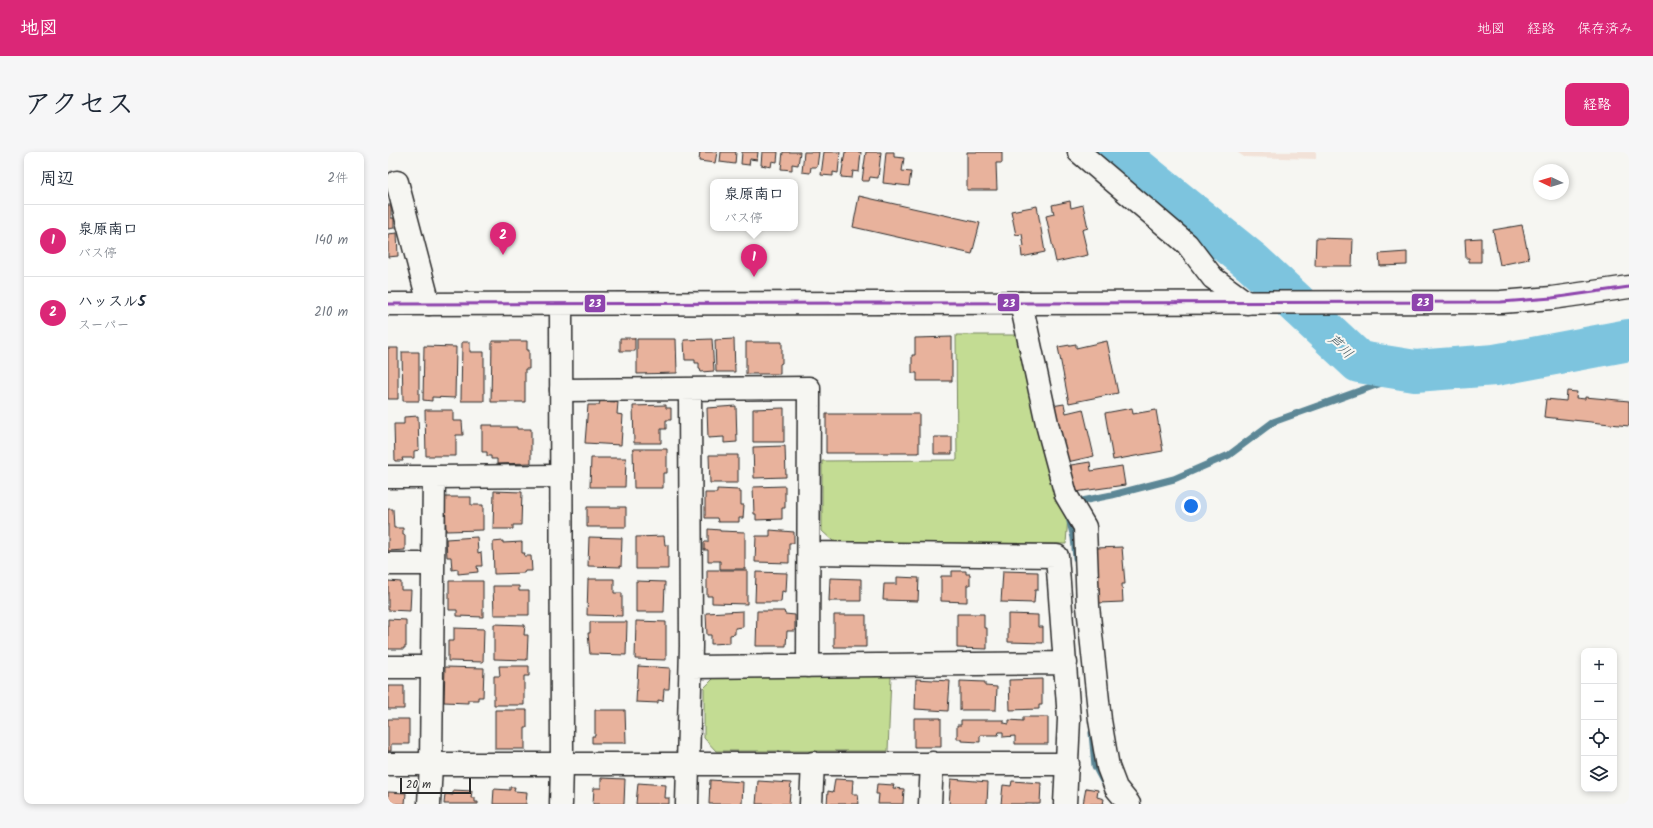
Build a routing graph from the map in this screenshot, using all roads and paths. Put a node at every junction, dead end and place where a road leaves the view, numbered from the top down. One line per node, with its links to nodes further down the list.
1 (1079, 152): 5 (street)
2 (397, 182): 7 (street)
3 (1629, 287): 5 (street)
4 (1021, 303): 5 (street); 8 (street); 35 (street)
5 (1247, 303)
6 (388, 304): 7 (street)
7 (429, 304): 8 (street)
8 (561, 304): 10 (street)
9 (690, 389): 10 (street); 14 (street); 21 (street)
10 (561, 390): 12 (street)
11 (388, 476): 13 (street)
12 (561, 476): 13 (street); 27 (street)
13 (434, 477): 16 (street)
14 (809, 553): 17 (street); 18 (street)
15 (388, 564): 16 (street)
16 (433, 564): 20 (street)
17 (1066, 663): 18 (street); 28 (street)
18 (808, 666): 21 (street)
19 (388, 667): 20 (street)
20 (432, 667): 26 (street)
21 (691, 667): 22 (street)
22 (689, 763): 23 (street); 27 (street); 31 (street)
23 (813, 763): 24 (street); 32 (street)
24 (932, 763): 28 (street); 33 (street)
25 (388, 764): 26 (street)
26 (431, 764): 27 (street); 29 (street)
27 (562, 764): 30 (street)
28 (1068, 764): 34 (street)
29 (428, 804)
30 (561, 804)
31 (687, 804)
32 (811, 804)
33 (930, 804)
34 (1065, 804)
35 (1129, 804)

